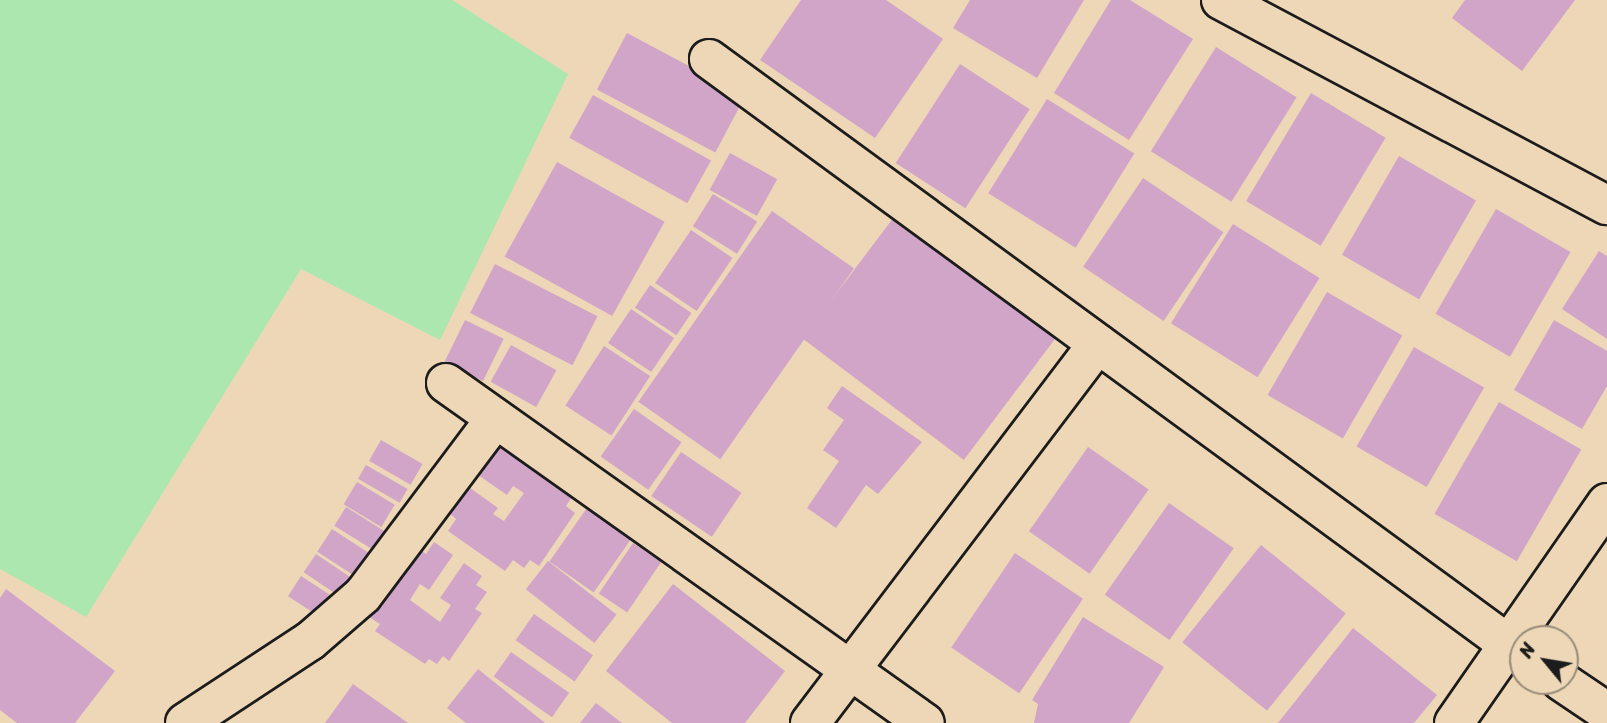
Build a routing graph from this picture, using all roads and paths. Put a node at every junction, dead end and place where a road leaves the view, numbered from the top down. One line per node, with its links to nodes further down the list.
1 (1236, 4): 3 (street)
2 (709, 59): 4 (street)
3 (1607, 205)
4 (1098, 344): 9 (street); 11 (street)
5 (446, 383): 6 (street)
6 (495, 419): 11 (street); 14 (street)
7 (1607, 503): 8 (street)
8 (1532, 625)
9 (1509, 646)
10 (1509, 659): 17 (street)
11 (852, 667): 15 (street); 16 (street)
12 (1579, 693): 13 (street)
13 (1607, 712)
14 (185, 723)
15 (810, 723)
16 (925, 723)
17 (1454, 723)

